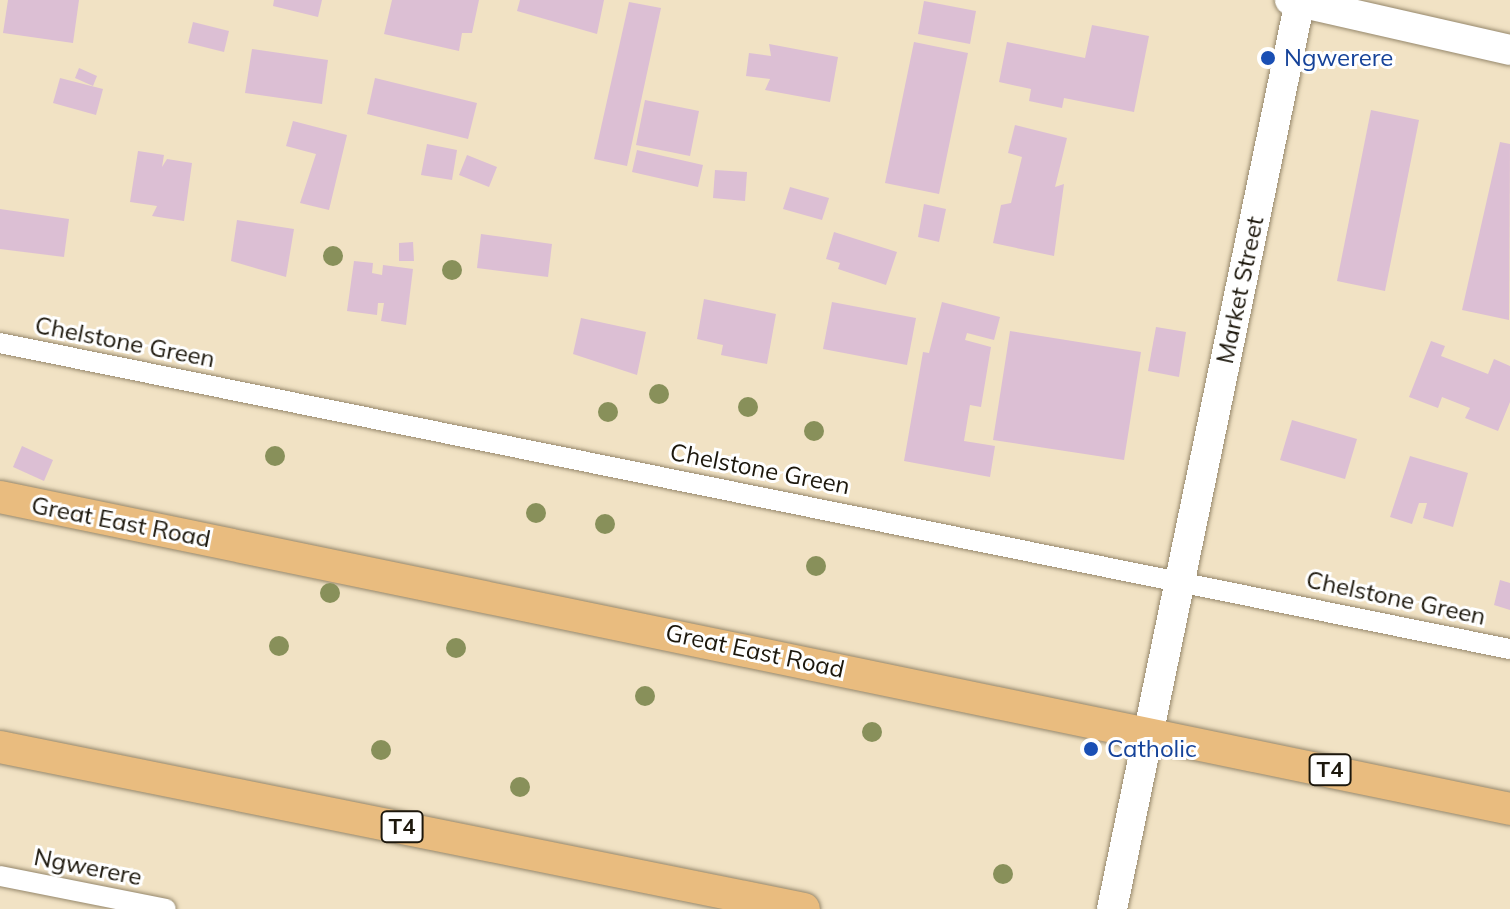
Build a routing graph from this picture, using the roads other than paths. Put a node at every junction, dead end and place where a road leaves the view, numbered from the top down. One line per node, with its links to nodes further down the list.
1 (1296, 1): 2 (street); 5 (street, Market Street)
2 (1510, 50)
3 (0, 343): 5 (street, Chelstone Green)
4 (0, 497): 7 (main road, Great East Road / T4)
5 (1181, 579): 6 (street, Chelstone Green); 7 (street, Market Street)
6 (1510, 649)
7 (1149, 732): 9 (main road, Great East Road / T4); 13 (street, Market Street)
8 (0, 747): 12 (main road, T4)
9 (1510, 809)
10 (0, 876): 11 (street, Ngwerere)
11 (166, 909)
12 (804, 909)
13 (1112, 909)

